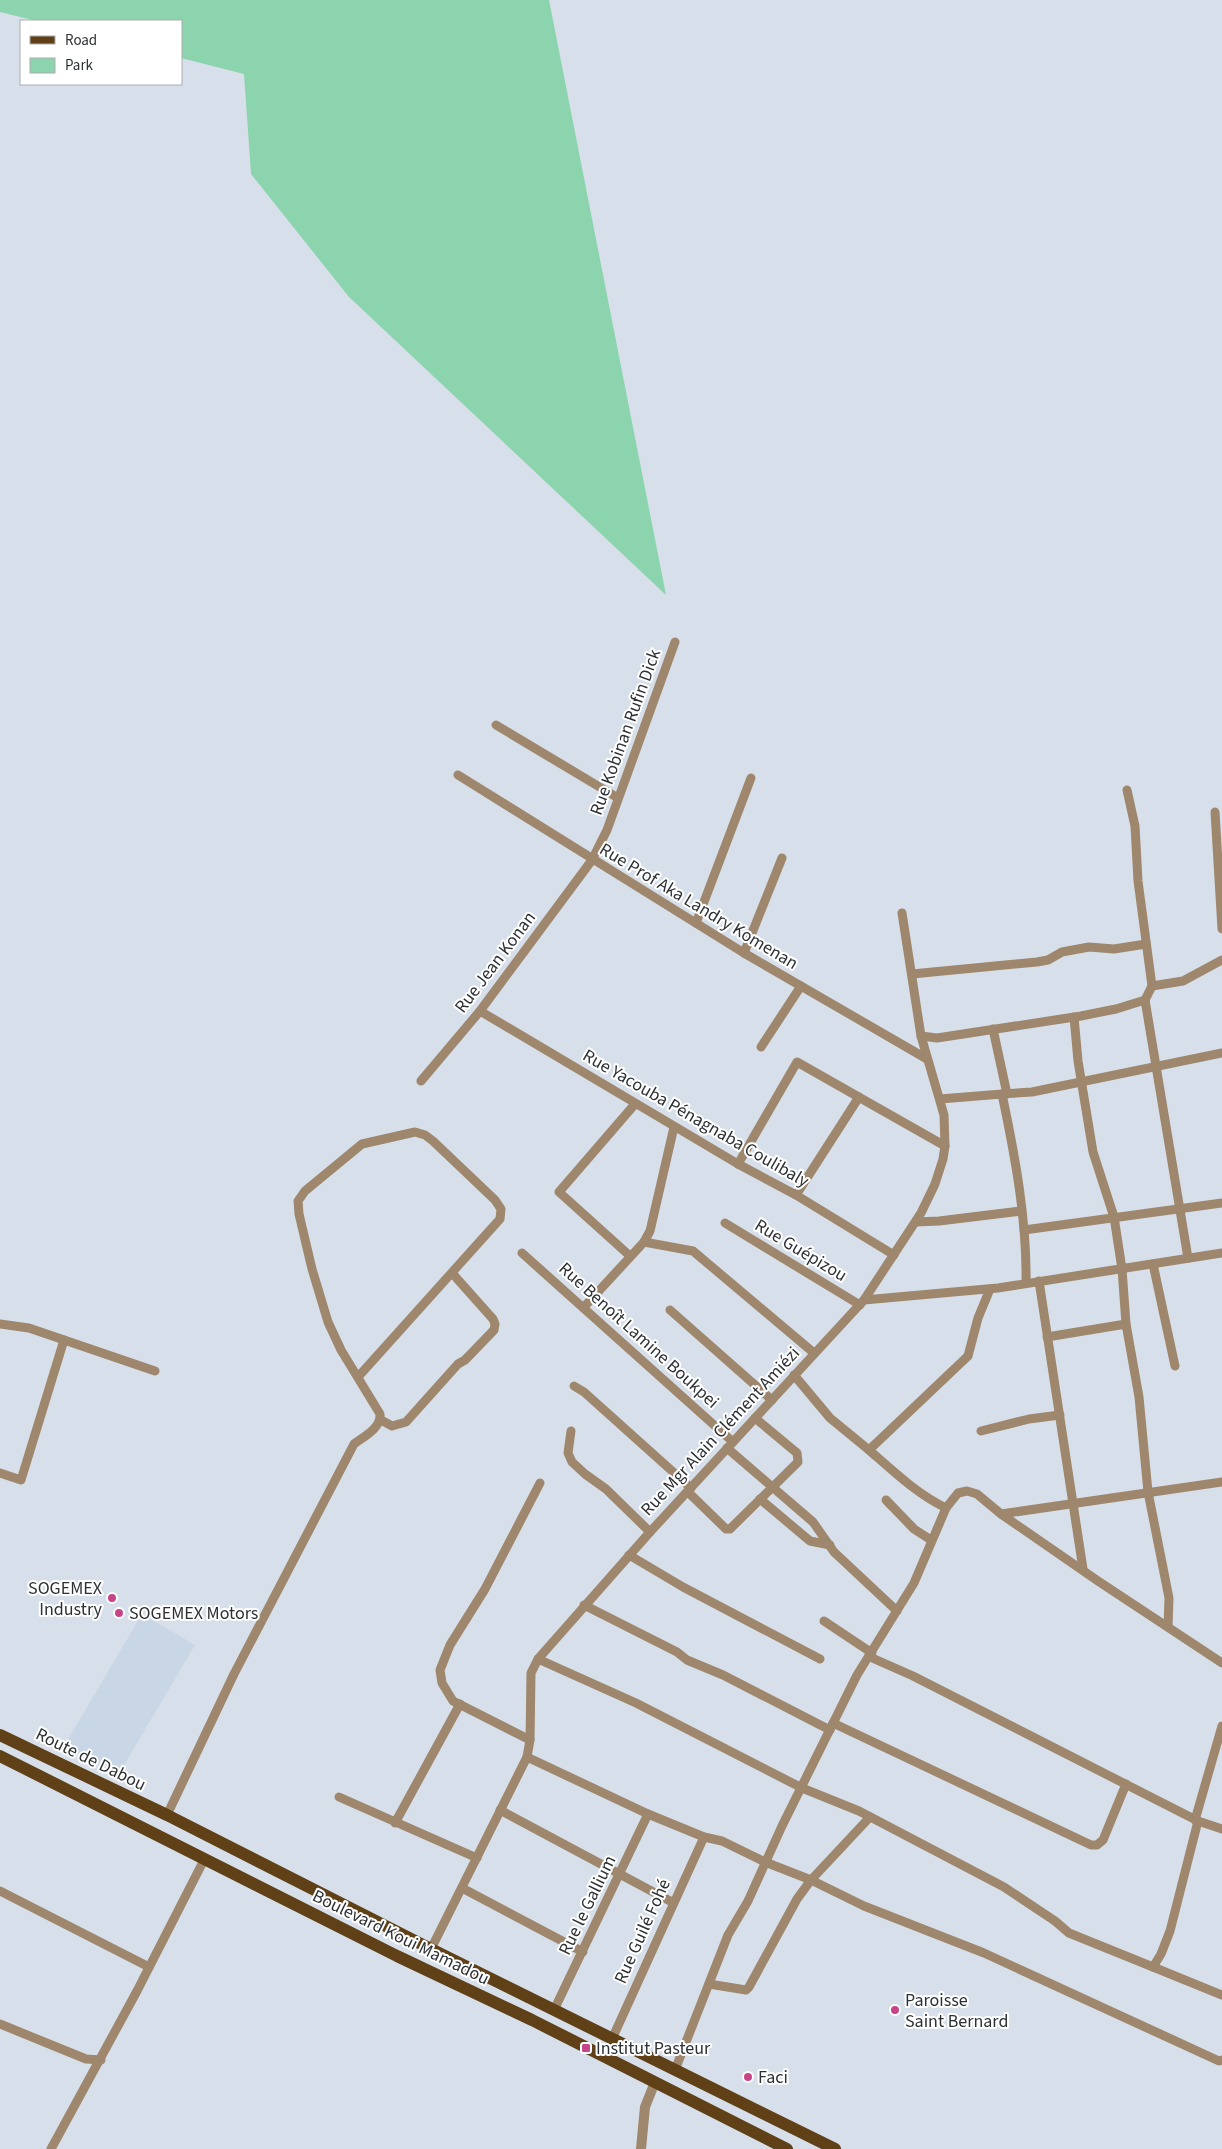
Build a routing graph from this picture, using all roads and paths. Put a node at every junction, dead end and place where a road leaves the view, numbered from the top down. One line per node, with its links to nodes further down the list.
1 (675, 642): 6 (street, Rue Kobinan Rufin Dick)
2 (496, 725): 6 (street)
3 (458, 776): 9 (street, Rue Prof Aka Landry Komenan)
4 (751, 778): 11 (street)
5 (1126, 790): 13 (street)
6 (618, 798): 9 (street, Rue Kobinan Rufin Dick)
7 (1215, 812): 12 (street)
8 (782, 858): 14 (street)
9 (592, 860): 11 (street, Rue Prof Aka Landry Komenan); 20 (street, Rue Jean Konan)
10 (902, 913): 16 (street, Rue Mgr Alain Clément Amiézi)
11 (696, 923): 14 (street, Rue Prof Aka Landry Komenan)
12 (1222, 930)
13 (1146, 944): 16 (street); 18 (street)
14 (744, 953): 17 (street, Rue Prof Aka Landry Komenan)
15 (1222, 960): 18 (street)
16 (912, 974): 23 (street, Rue Mgr Alain Clément Amiézi)
17 (801, 986): 24 (street); 26 (street, Rue Prof Aka Landry Komenan)
18 (1152, 986): 19 (street)
19 (1145, 1000): 21 (street); 27 (street)
20 (480, 1011): 28 (street, Rue Jean Konan); 33 (street, Rue Yacouba Pénagnaba Coulibaly)
21 (1074, 1017): 22 (street); 29 (street)
22 (993, 1028): 23 (street); 30 (street)
23 (921, 1036): 26 (street, Rue Mgr Alain Clément Amiézi)
24 (761, 1047)
25 (1222, 1053): 27 (street)
26 (927, 1059): 32 (street, Rue Mgr Alain Clément Amiézi)
27 (1158, 1066): 29 (street); 39 (street)
28 (421, 1081)
29 (1082, 1082): 30 (street); 41 (street)
30 (1004, 1094): 32 (street); 40 (street)
31 (859, 1097): 35 (street); 36 (street); 37 (street)
32 (940, 1099): 35 (street, Rue Mgr Alain Clément Amiézi)
33 (636, 1104): 34 (street, Rue Yacouba Pénagnaba Coulibaly); 49 (street)
34 (674, 1127): 36 (street, Rue Yacouba Pénagnaba Coulibaly); 45 (street)
35 (945, 1146): 42 (street, Rue Mgr Alain Clément Amiézi)
36 (738, 1164): 37 (street, Rue Yacouba Pénagnaba Coulibaly)
37 (796, 1195): 48 (street, Rue Yacouba Pénagnaba Coulibaly)
38 (1222, 1203): 39 (street)
39 (1180, 1208): 41 (street); 50 (street)
40 (1021, 1211): 42 (street); 44 (street)
41 (1114, 1217): 44 (street); 52 (street)
42 (916, 1222): 48 (street, Rue Mgr Alain Clément Amiézi)
43 (725, 1223): 57 (street, Rue Guépizou)
44 (1024, 1230): 55 (street)
45 (644, 1242): 49 (street); 64 (street)
46 (522, 1253): 58 (street, Rue Benoît Lamine Boukpei)
47 (1222, 1253): 50 (street)
48 (894, 1255): 57 (street, Rue Mgr Alain Clément Amiézi)
49 (630, 1256): 58 (street)
50 (1188, 1258): 51 (street)
51 (1153, 1264): 52 (street); 65 (street)
52 (1122, 1270): 54 (street); 61 (street)
53 (452, 1272): 68 (street); 68 (street); 73 (street)
54 (1039, 1281): 55 (street); 62 (street)
55 (1026, 1283): 56 (street)
56 (990, 1289): 57 (street); 77 (street)
57 (862, 1302): 64 (street, Rue Mgr Alain Clément Amiézi)
58 (584, 1307): 76 (street, Rue Benoît Lamine Boukpei)
59 (670, 1310): 70 (street)
60 (0, 1324): 63 (street)
61 (1126, 1324): 62 (street); 83 (street)
62 (1047, 1338): 71 (street)
63 (64, 1340): 66 (street); 78 (street)
64 (814, 1353): 67 (street, Rue Mgr Alain Clément Amiézi)
65 (1175, 1366)
66 (155, 1371)
67 (794, 1375): 70 (street, Rue Mgr Alain Clément Amiézi); 77 (street)
68 (358, 1377): 73 (street)
69 (574, 1386): 82 (street)
70 (772, 1400): 72 (street, Rue Mgr Alain Clément Amiézi)
71 (1060, 1415): 75 (street); 86 (street)
72 (755, 1418): 76 (street, Rue Mgr Alain Clément Amiézi); 81 (street)
73 (380, 1420): 114 (street)
74 (571, 1431): 89 (street)
75 (981, 1431)
76 (730, 1445): 81 (street, Rue Benoît Lamine Boukpei); 82 (street, Rue Mgr Alain Clément Amiézi)
77 (869, 1450): 87 (street)
78 (0, 1473)
79 (1222, 1482): 83 (street)
80 (540, 1483): 102 (street)
81 (773, 1487): 84 (street); 91 (street, Rue Benoît Lamine Boukpei)
82 (690, 1490): 84 (street); 89 (street, Rue Mgr Alain Clément Amiézi)
83 (1148, 1492): 86 (street); 97 (street)
84 (760, 1500): 91 (street)
85 (886, 1500): 90 (street)
86 (1073, 1502): 88 (street); 93 (street)
87 (946, 1508): 88 (street); 90 (street)
88 (1001, 1514): 93 (street)
89 (650, 1532): 92 (street, Rue Mgr Alain Clément Amiézi)
90 (931, 1540): 95 (street)
91 (830, 1545): 95 (street, Rue Benoît Lamine Boukpei)
92 (629, 1555): 94 (street, Rue Mgr Alain Clément Amiézi); 100 (street)
93 (1083, 1569): 97 (street)
94 (584, 1605): 99 (street, Rue Mgr Alain Clément Amiézi); 103 (street)
95 (897, 1611): 98 (street)
96 (824, 1620): 98 (street)
97 (1168, 1627): 101 (street)
98 (871, 1655): 103 (street); 109 (street)
99 (538, 1659): 106 (street, Rue Mgr Alain Clément Amiézi); 110 (street)
100 (820, 1660)
101 (1222, 1663)
102 (460, 1704): 106 (street); 117 (street)
103 (832, 1726): 109 (street); 110 (street)
104 (1222, 1726): 116 (street)
105 (0, 1735): 114 (main road, Route de Dabou)
106 (530, 1740): 108 (street, Rue Mgr Alain Clément Amiézi)
107 (0, 1756): 120 (main road, Boulevard Koui Mamadou)
108 (528, 1758): 112 (street, Rue Mgr Alain Clément Amiézi); 113 (street)
109 (1126, 1784): 116 (street)
110 (802, 1788): 115 (street); 122 (street)
111 (339, 1797): 117 (street)
112 (500, 1810): 121 (street, Rue Mgr Alain Clément Amiézi); 123 (street)
113 (648, 1814): 119 (street); 123 (street, Rue le Gallium)
114 (166, 1815): 128 (main road, Boulevard Koui Mamadou)
115 (869, 1818): 124 (street); 131 (street)
116 (1196, 1821): 118 (street); 131 (street)
117 (396, 1823): 121 (street)
118 (1222, 1829)
119 (704, 1837): 122 (street); 127 (street, Rue Guilé Fohé)
120 (205, 1858): 130 (street); 140 (main road, Boulevard Koui Mamadou)
121 (476, 1858): 125 (street, Rue Mgr Alain Clément Amiézi)
122 (765, 1862): 124 (street); 132 (street)
123 (620, 1873): 127 (street); 129 (street, Rue le Gallium)
124 (812, 1880): 132 (street); 138 (street)
125 (462, 1888): 128 (street, Rue Mgr Alain Clément Amiézi); 129 (street)
126 (0, 1891): 130 (street)
127 (672, 1902): 136 (street, Rue Guilé Fohé)
128 (431, 1950): 134 (main road, Boulevard Koui Mamadou)
129 (583, 1952): 134 (street, Rue le Gallium)
130 (149, 1967): 137 (street)
131 (1153, 1967): 133 (street)
132 (709, 1984): 139 (street)
133 (1222, 1995)
134 (554, 2010): 136 (main road, Boulevard Koui Mamadou)
135 (0, 2024): 137 (street)
136 (612, 2038): 139 (main road, Boulevard Koui Mamadou)
137 (100, 2060): 141 (street)
138 (1222, 2060)
139 (675, 2070): 144 (main road, Boulevard Koui Mamadou)
140 (654, 2082): 142 (street); 143 (main road, Boulevard Koui Mamadou)
141 (51, 2149)
142 (641, 2149)
143 (787, 2149)
144 (835, 2149)

